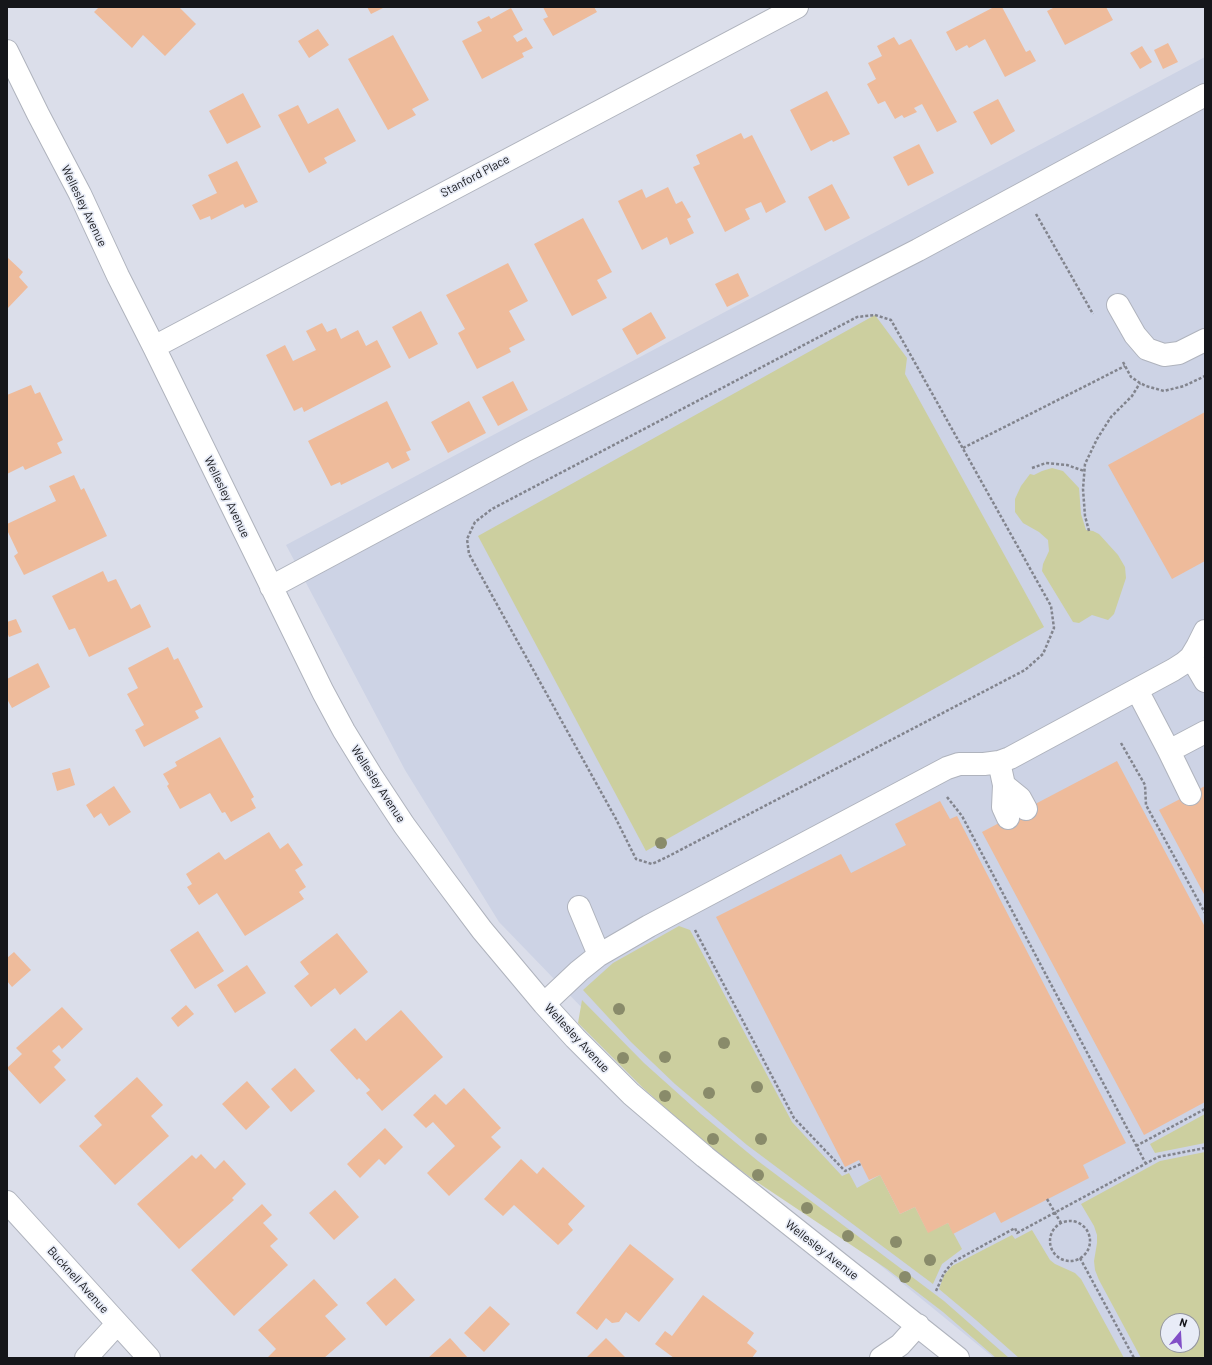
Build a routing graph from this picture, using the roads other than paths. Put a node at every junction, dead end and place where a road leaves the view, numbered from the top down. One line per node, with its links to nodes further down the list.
1 (797, 7): 6 (street, Stanford Place)
2 (7, 50): 6 (street, Wellesley Avenue)
3 (1205, 95): 7 (street)
4 (1118, 305): 5 (street)
5 (1205, 340)
6 (154, 347): 7 (street, Wellesley Avenue)
7 (271, 587): 19 (street, Wellesley Avenue)
8 (1205, 631): 9 (street)
9 (1190, 657): 10 (street); 11 (street)
10 (1205, 681)
11 (1137, 690): 13 (street); 14 (street)
12 (1205, 732): 13 (street)
13 (1169, 751): 15 (street)
14 (998, 762): 16 (street); 18 (street)
15 (1190, 794)
16 (1017, 814)
17 (578, 906): 18 (street)
18 (600, 955): 19 (street)
19 (544, 1004): 22 (street, Wellesley Avenue)
20 (7, 1202): 21 (street, Bucknell Avenue)
21 (117, 1324): 23 (street); 24 (street, Bucknell Avenue)
22 (918, 1325): 25 (street); 26 (street, Wellesley Avenue)
23 (86, 1358)
24 (149, 1358)
25 (881, 1358)
26 (958, 1358)

